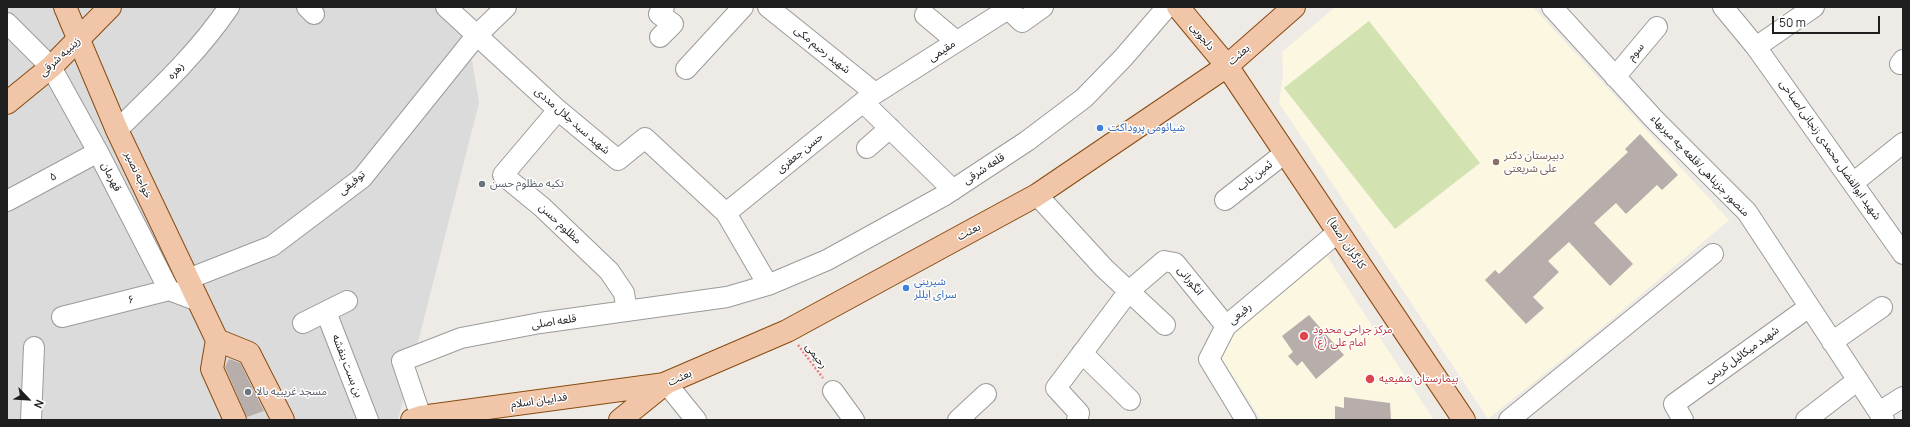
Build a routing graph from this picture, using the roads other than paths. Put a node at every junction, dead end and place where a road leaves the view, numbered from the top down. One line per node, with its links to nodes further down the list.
1 (65, 7): 22 (main road, خواجه نصیر)
2 (110, 7): 22 (main road, زینبیه شرقی)
3 (229, 7): 33 (street, زهره)
4 (446, 7): 20 (street, شهید سید جلال مددی)
5 (506, 7): 20 (street, توفیقی)
6 (664, 7): 21 (street)
7 (743, 7): 27 (street)
8 (768, 7): 29 (street, شهید رحیم مکی)
9 (1043, 7): 16 (street)
10 (1167, 7): 39 (street, قلعه شرقی)
11 (1178, 7): 25 (main road, دلجویی)
12 (1294, 7): 25 (main road, بعثت)
13 (1552, 7): 28 (street, منصور جزپناهی/قلعه چه میربهاء)
14 (1723, 7): 24 (street, شهید ابوالفضل محمدی زنجانی/صباحی)
15 (1814, 7): 24 (street)
16 (1007, 8): 23 (street, مقیمی)
17 (925, 15): 23 (street)
18 (7, 23): 26 (street, قهرمان)
19 (1657, 27): 28 (street, سوم)
20 (476, 36): 31 (street, شهید سید جلال مددی); 47 (street, توفیقی)
21 (660, 37)
22 (80, 40): 26 (main road, زینبیه شرقی); 33 (main road, خواجه نصیر)
23 (956, 42): 29 (street, مقیمی)
24 (1756, 47): 38 (street, شهید ابوالفضل محمدی زنجانی/صباحی)
25 (1226, 66): 37 (main road, کارگران (صفا)); 40 (main road, بعثت)
26 (51, 67): 30 (main road, زینبیه شرقی); 36 (street, قهرمان)
27 (686, 69)
28 (1615, 77): 53 (street, منصور جزپناهی/قلعه چه میربهاء)
29 (869, 98): 32 (street, شهید رحیم مکی); 43 (street, حسن جعفری)
30 (7, 103)
31 (558, 110): 43 (street, شهید سید جلال مددی); 55 (street, مظلوم حسن)
32 (890, 128): 35 (street); 39 (street, شهید رحیم مکی)
33 (117, 130): 47 (main road, خواجه نصیر)
34 (1903, 143): 38 (street)
35 (867, 148)
36 (98, 152): 42 (street, ۵); 49 (street, قهرمان)
37 (1285, 153): 41 (street, ثمین تاب); 44 (main road, کارگران (صفا))
38 (1853, 183): 46 (street, شهید ابوالفضل محمدی زنجانی/صباحی)
39 (953, 190): 48 (street, قلعه شرقی)
40 (1037, 196): 50 (street); 66 (main road, بعثت)
41 (1225, 200)
42 (7, 201)
43 (726, 213): 48 (street, شهید سید جلال مددی)
44 (1338, 232): 60 (street, رفیعی); 84 (main road, کارگران (صفا))
45 (1713, 254): 85 (street)
46 (1903, 254)
47 (188, 279): 51 (main road, خواجه نصیر)
48 (768, 285): 55 (street, قلعه اصلی)
49 (169, 290): 51 (street); 57 (street, ۶)
50 (1129, 291): 59 (street); 60 (street, انگورانی); 64 (street, انگورانی)
51 (198, 301): 61 (main road, خواجه نصیر)
52 (347, 301): 56 (street)
53 (1809, 307): 62 (street, منصور جزپناهی/قلعه چه میربهاء); 71 (street, شهید میکائیل کریمی)
54 (1882, 307): 62 (street)
55 (627, 311): 73 (street, قلعه اصلی)
56 (326, 312): 58 (street); 77 (street, بن بست بنفشه)
57 (62, 317)
58 (303, 323)
59 (1165, 325)
60 (1226, 326): 83 (street, رفیعی)
61 (217, 340): 75 (main road); 76 (main road)
62 (1832, 342): 65 (street, منصور جزپناهی/قلعه چه میربهاء)
63 (34, 347): 74 (street)
64 (1082, 353): 70 (street); 82 (street, انگورانی)
65 (1858, 380): 72 (street, منصور جزپناهی/قلعه چه میربهاء); 86 (street)
66 (666, 384): 73 (main road, فداییان اسلام); 78 (main road, بعثت); 79 (street)
67 (833, 392): 80 (street)
68 (986, 394): 81 (street)
69 (1903, 397): 72 (street)
70 (1130, 400)
71 (1679, 412)
72 (1881, 416)
73 (416, 419)
74 (31, 420)
75 (235, 420)
76 (283, 420)
77 (368, 420)
78 (620, 420)
79 (696, 420)
80 (854, 420)
81 (958, 420)
82 (1077, 420)
83 (1246, 420)
84 (1464, 420)
85 (1509, 420)
86 (1806, 420)

